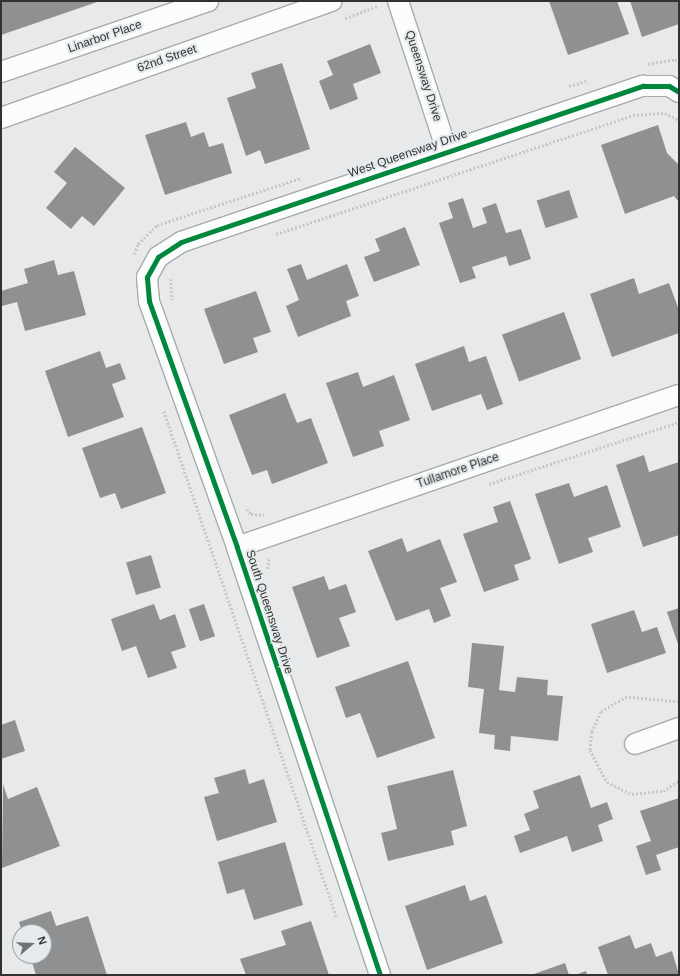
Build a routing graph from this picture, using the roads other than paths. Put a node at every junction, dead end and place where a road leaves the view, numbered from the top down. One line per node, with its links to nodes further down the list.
1 (208, 1): 4 (street, Linarbor Place)
2 (332, 1): 6 (street, 62nd Street)
3 (398, 1): 7 (street, Queensway Drive)
4 (1, 72)
5 (674, 89): 7 (street, West Queensway Drive)
6 (1, 118)
7 (447, 151): 8 (street, West Queensway Drive)
8 (158, 257): 10 (street, South Queensway Drive)
9 (679, 395): 10 (street, Tullamore Place)
10 (237, 547): 13 (street, South Queensway Drive)
11 (679, 728): 12 (street)
12 (635, 744)
13 (380, 975)

